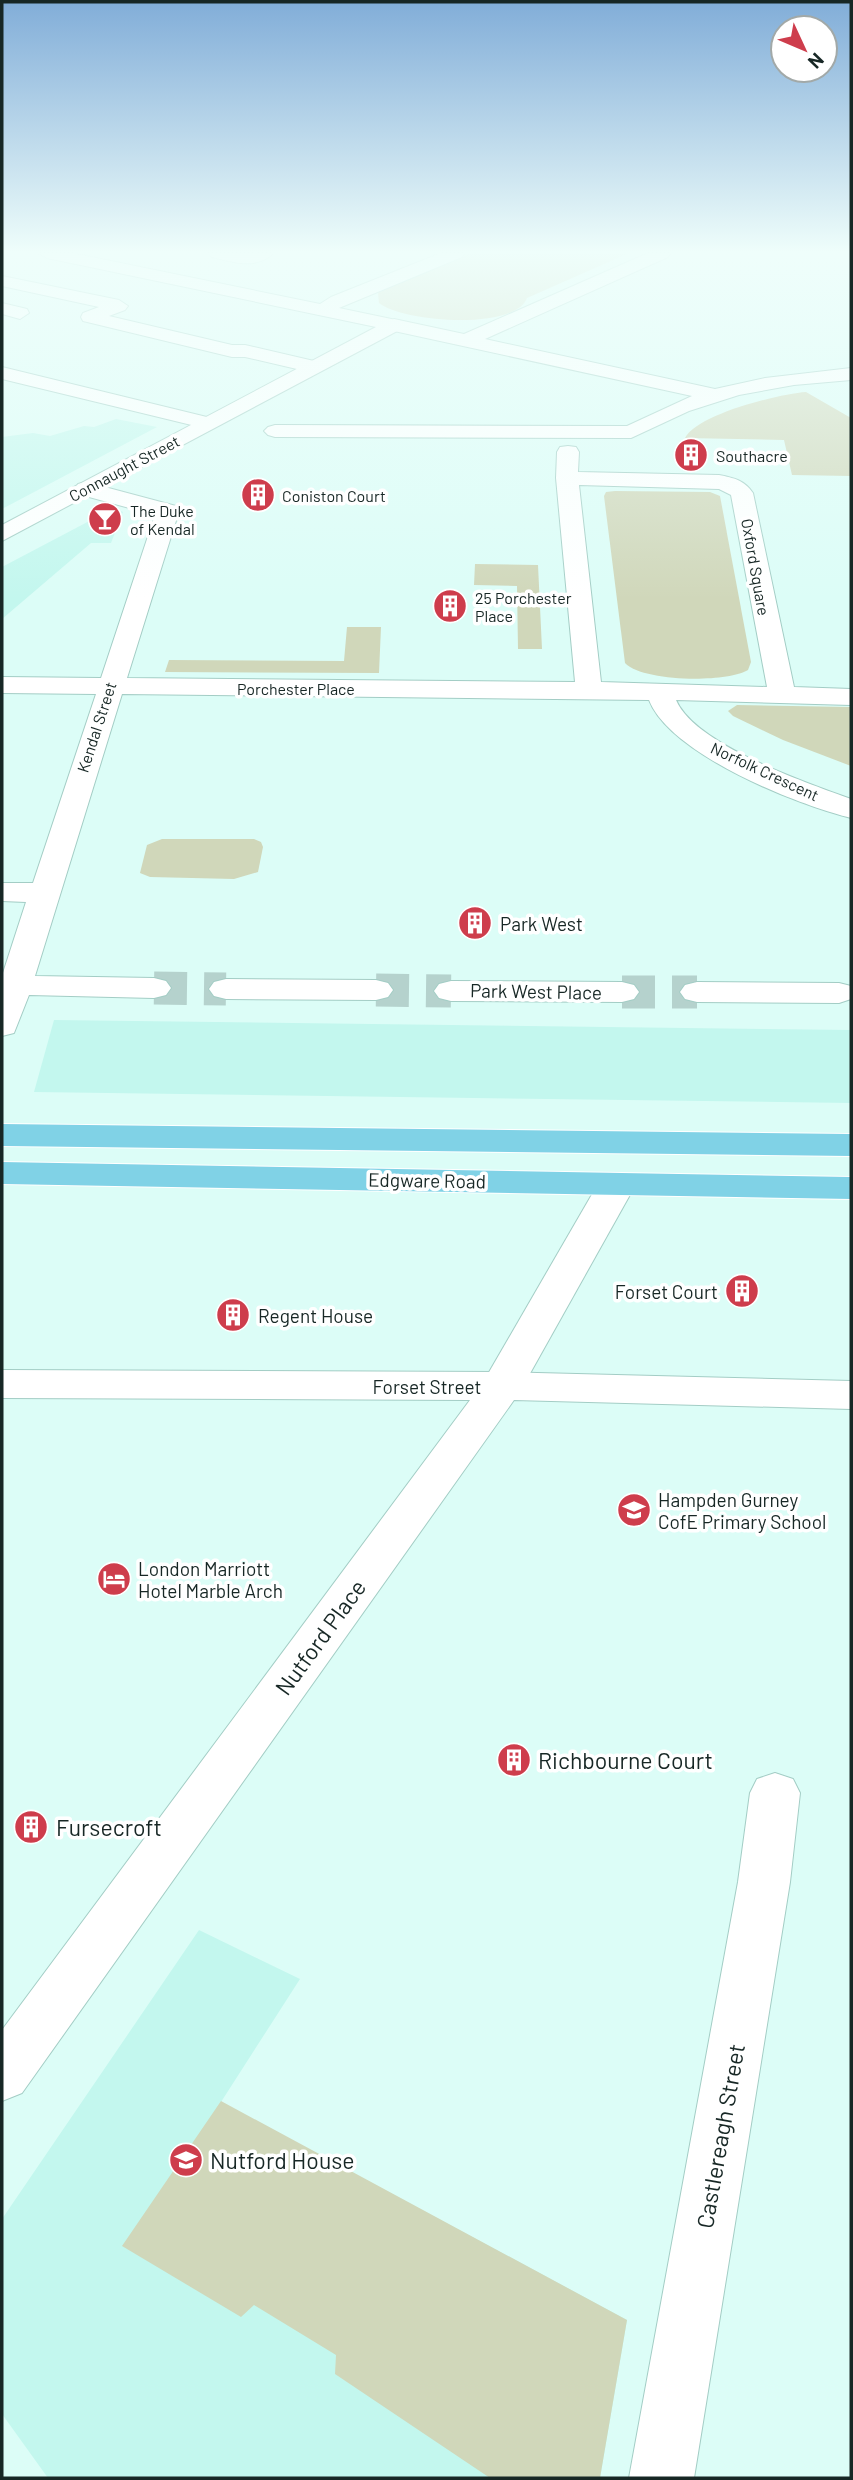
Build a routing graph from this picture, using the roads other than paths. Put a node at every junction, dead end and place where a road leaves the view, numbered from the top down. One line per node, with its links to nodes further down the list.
1 (311, 369): 6 (street, Connaught Street)
2 (596, 369): 5 (street)
3 (2, 373): 6 (street)
4 (851, 374): 5 (street)
5 (714, 395): 8 (street)
6 (208, 423): 10 (street, Connaught Street)
7 (275, 431): 8 (street)
8 (569, 433): 9 (street)
9 (567, 478): 14 (street); 16 (street, Oxford Square)
10 (86, 489): 11 (street, Connaught Street); 13 (street, Kendal Street)
11 (2, 534)
12 (2, 685): 13 (street, Porchester Place)
13 (109, 687): 14 (street, Porchester Place); 20 (street, Kendal Street)
14 (590, 690): 15 (street, Porchester Place)
15 (660, 692): 16 (street); 18 (street, Norfolk Crescent)
16 (782, 696): 17 (street)
17 (851, 697)
18 (851, 809)
19 (2, 892): 20 (street)
20 (44, 893): 21 (street, Kendal Street)
21 (13, 985): 22 (street); 29 (street, Kendal Street)
22 (154, 988)
23 (226, 989): 24 (street)
24 (376, 990)
25 (451, 990): 26 (street, Park West Place)
26 (622, 992)
27 (697, 992): 28 (street)
28 (839, 993)
29 (2, 1026)
30 (2, 1135): 31 (highway, Edgware Road)
31 (851, 1146)
32 (2, 1173): 33 (highway, Edgware Road)
33 (617, 1184): 34 (highway, Edgware Road); 36 (street, Nutford Place)
34 (851, 1188)
35 (2, 1384): 36 (street, Forset Street)
36 (502, 1386): 37 (street, Forset Street); 39 (street, Nutford Place)
37 (851, 1395)
38 (775, 1793): 40 (street, Castlereagh Street)
39 (2, 2076)
40 (661, 2478)

